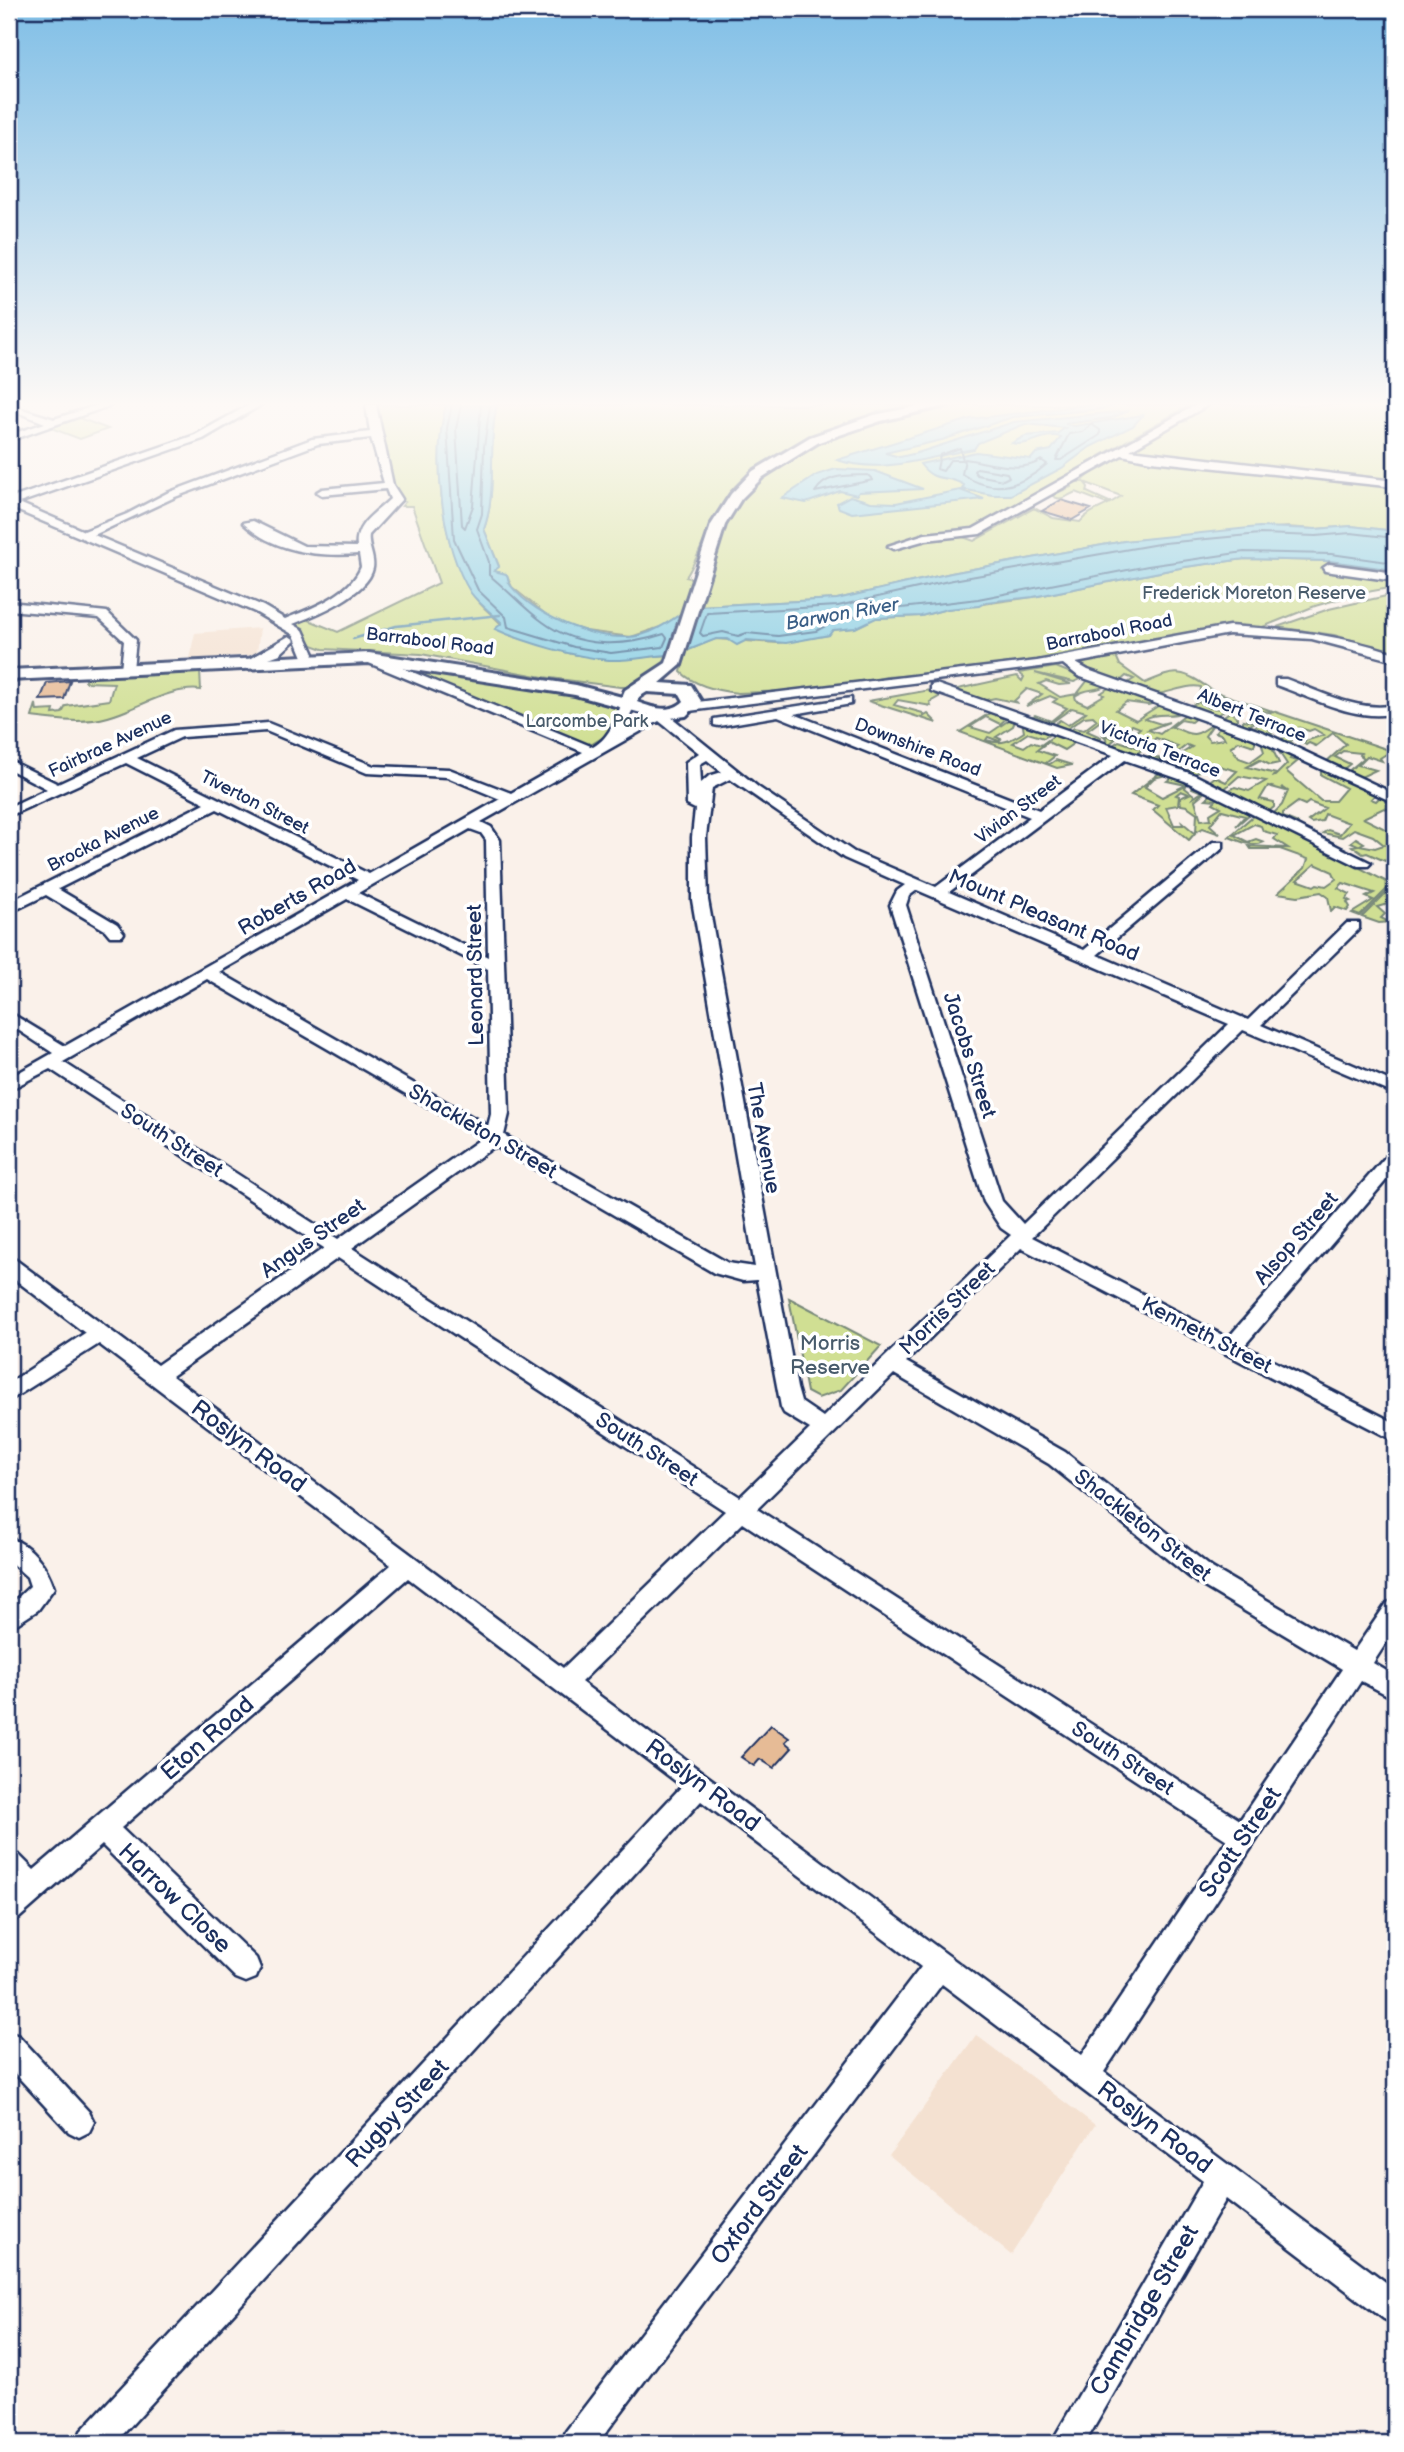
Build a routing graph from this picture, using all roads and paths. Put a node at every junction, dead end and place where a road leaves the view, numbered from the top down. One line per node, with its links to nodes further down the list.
1 (47, 519): 7 (street)
2 (122, 519): 7 (street)
3 (374, 519): 9 (street)
4 (722, 519): 20 (main road)
5 (998, 519): 8 (street)
6 (249, 523): 9 (street)
7 (83, 535): 13 (street)
8 (894, 546)
9 (362, 550): 13 (street)
10 (1329, 568): 11 (street)
11 (1395, 577)
12 (9, 606): 22 (street)
13 (282, 623): 14 (street); 14 (street)
14 (298, 652): 18 (main road, Barrabool Road); 18 (main road, Barrabool Road); 19 (main road, Barrabool Road); 26 (main road, Barrabool Road)
15 (1395, 657): 16 (street, Barrabool Road)
16 (1069, 660): 17 (street, Barrabool Road); 24 (street, Albert Terrace)
17 (1054, 663): 21 (street, Barrabool Road); 24 (street, Albert Terrace)
18 (212, 664): 22 (main road, Barrabool Road)
19 (397, 664): 29 (main road, Barrabool Road); 37 (street)
20 (673, 665): 26 (main road); 28 (main road)
21 (1037, 665): 27 (street, Barrabool Road); 28 (street, Barrabool Road)
22 (127, 669): 23 (main road, Barrabool Road)
23 (9, 675)
24 (1090, 676): 45 (street, Albert Terrace)
25 (1281, 682): 30 (street)
26 (644, 687): 28 (main road, Barrabool Road); 29 (main road)
27 (936, 688): 31 (street, Barrabool Road); 39 (street, Victoria Terrace)
28 (687, 698): 32 (main road); 36 (street)
29 (628, 704): 32 (main road, Barrabool Road); 37 (street, Roberts Road)
30 (1395, 709)
31 (781, 713): 33 (street, Barrabool Road); 48 (street, Downshire Road)
32 (660, 715): 34 (street, Roberts Road); 35 (street, Mount Pleasant Road)
33 (719, 722)
34 (628, 733): 35 (street); 37 (street, Roberts Road)
35 (682, 734): 36 (street, Mount Pleasant Road)
36 (697, 744): 38 (street, Mount Pleasant Road)
37 (600, 749): 44 (street, Roberts Road)
38 (709, 754): 42 (street, Mount Pleasant Road); 50 (street, The Avenue)
39 (1122, 755): 48 (street, Vivian Street); 52 (street, Victoria Terrace)
40 (125, 758): 43 (street, Fairbrae Avenue); 44 (street, Fairbrae Avenue); 46 (street, Tiverton Street)
41 (9, 764): 43 (street)
42 (734, 773): 50 (street, The Avenue); 54 (street, Mount Pleasant Road)
43 (58, 789): 47 (street, Fairbrae Avenue)
44 (512, 799): 49 (street, Roberts Road)
45 (1395, 799)
46 (215, 804): 53 (street, Tiverton Street); 55 (street, Brocka Avenue)
47 (9, 812)
48 (1041, 816): 57 (street, Vivian Street)
49 (470, 823): 53 (street, Roberts Road); 62 (street, Leonard Street)
50 (699, 837): 74 (street, The Avenue)
51 (1218, 845): 61 (street)
52 (1363, 863)
53 (369, 880): 56 (street, Roberts Road)
54 (914, 885): 57 (street, Mount Pleasant Road); 71 (street, Jacobs Street)
55 (46, 889): 58 (street, Brocka Avenue); 60 (street)
56 (347, 893): 62 (street); 63 (street, Roberts Road)
57 (936, 894): 61 (street, Mount Pleasant Road)
58 (9, 908)
59 (1353, 926): 65 (street, Morris Street)
60 (116, 933)
61 (1086, 957): 65 (street, Mount Pleasant Road)
62 (496, 967): 69 (street, Leonard Street)
63 (207, 972): 66 (street, Roberts Road); 69 (street, Shackleton Street)
64 (9, 1017): 66 (street, South Street)
65 (1245, 1025): 68 (street, Mount Pleasant Road); 71 (street, Morris Street)
66 (58, 1057): 67 (street, Roberts Road); 72 (street, South Street)
67 (9, 1085)
68 (1395, 1089)
69 (494, 1138): 72 (street, Angus Street); 74 (street, Shackleton Street)
70 (1395, 1158): 76 (street, Alsop Street)
71 (1021, 1236): 76 (street, Kenneth Street); 77 (street, Morris Street)
72 (338, 1248): 78 (street, Angus Street); 82 (street, South Street)
73 (9, 1265): 75 (street, Roslyn Road)
74 (764, 1273): 80 (street, The Avenue)
75 (100, 1333): 78 (street, Roslyn Road); 79 (street)
76 (1231, 1348): 81 (street, Kenneth Street)
77 (891, 1363): 80 (street, Morris Street); 87 (street, Shackleton Street)
78 (157, 1376): 84 (street, Roslyn Road)
79 (9, 1393)
80 (824, 1428): 82 (street, Morris Street)
81 (1395, 1433)
82 (741, 1510): 88 (street, Morris Street); 92 (street, South Street)
83 (9, 1548): 86 (street)
84 (406, 1566): 88 (street, Roslyn Road); 91 (street, Eton Road)
85 (1395, 1610): 87 (street, Scott Street)
86 (9, 1619)
87 (1357, 1666): 89 (street, Shackleton Street); 92 (street, Scott Street)
88 (565, 1682): 90 (street, Roslyn Road)
89 (1395, 1688)
90 (701, 1783): 96 (street, Roslyn Road); 103 (street, Rugby Street)
91 (103, 1828): 94 (street, Eton Road); 97 (street, Harrow Close)
92 (1244, 1837): 99 (street, Scott Street)
93 (9, 1863): 94 (street)
94 (34, 1888): 95 (street, Eton Road)
95 (9, 1909)
96 (939, 1966): 99 (street, Roslyn Road); 104 (street, Oxford Street)
97 (246, 1968)
98 (9, 2046): 100 (street)
99 (1085, 2075): 101 (street, Roslyn Road)
100 (79, 2122)
101 (1222, 2177): 102 (street, Roslyn Road); 105 (street, Cambridge Street)
102 (1395, 2308)
103 (93, 2443)
104 (578, 2443)
105 (1067, 2443)

